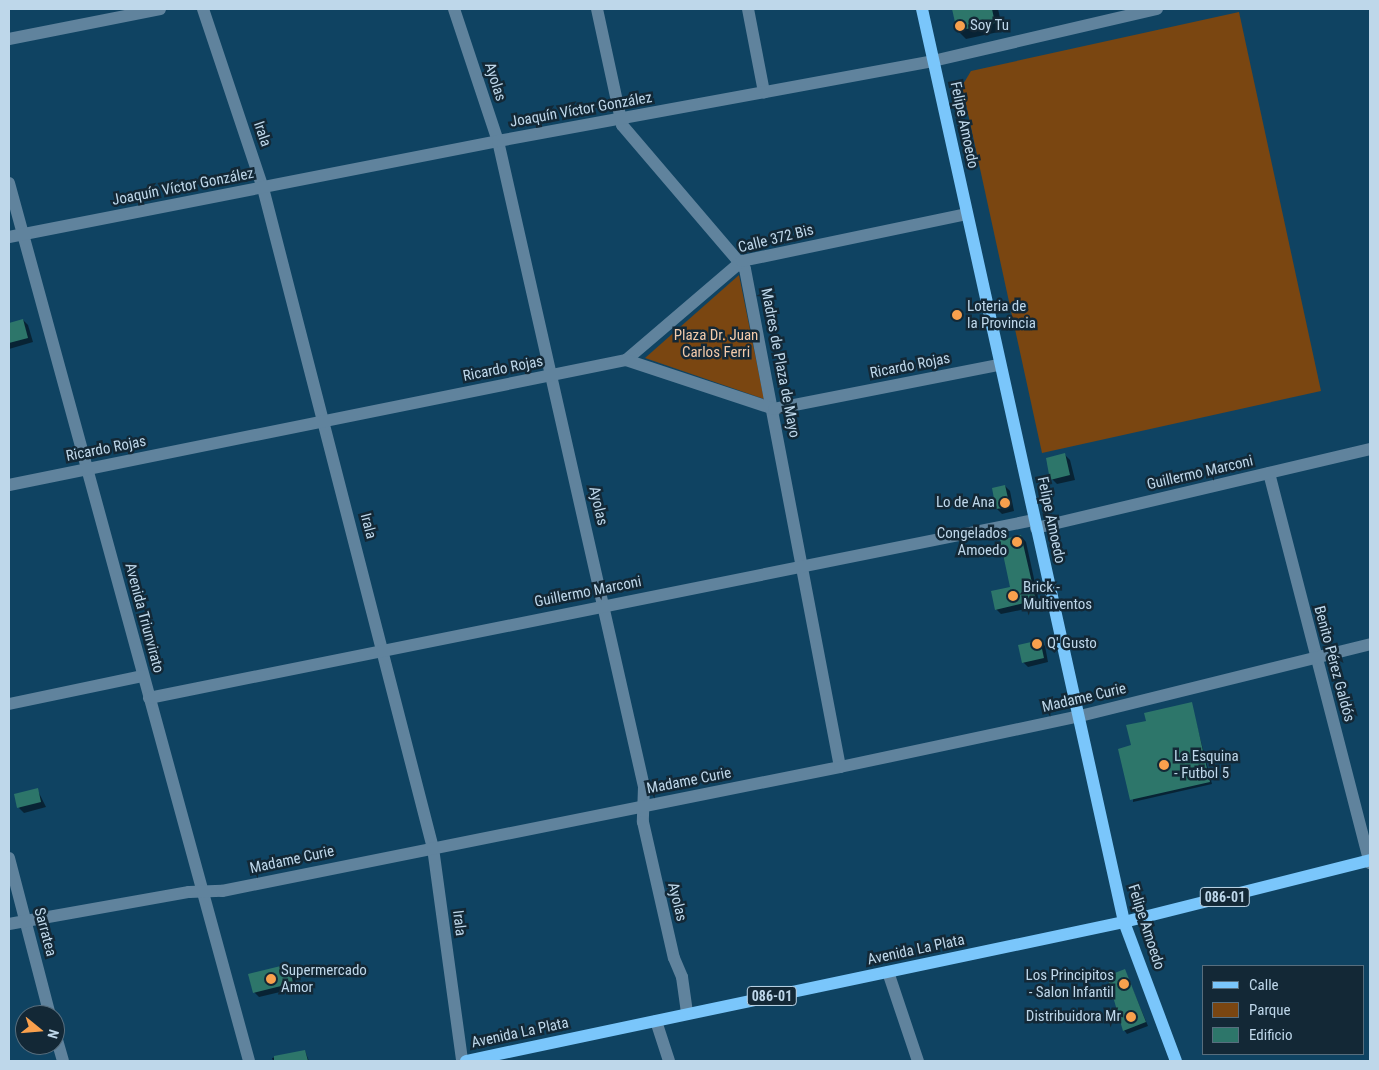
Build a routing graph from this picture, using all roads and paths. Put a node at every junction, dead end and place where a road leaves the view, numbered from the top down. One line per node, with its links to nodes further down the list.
1 (160, 9): 8 (street)
2 (203, 9): 14 (street, Irala)
3 (454, 9): 12 (street, Ayolas)
4 (597, 9): 11 (street, Madres de Plaza de Mayo)
5 (748, 9): 10 (street)
6 (922, 9): 9 (main road, Felipe Amoedo)
7 (1157, 9): 9 (street, Joaquín Víctor González)
8 (9, 39)
9 (933, 62): 10 (street, Joaquín Víctor González); 15 (main road, Felipe Amoedo)
10 (764, 92): 11 (street, Joaquín Víctor González)
11 (620, 119): 12 (street, Joaquín Víctor González); 18 (street, Madres de Plaza de Mayo)
12 (498, 141): 14 (street, Joaquín Víctor González); 21 (street, Ayolas)
13 (9, 183): 16 (street, Avenida Triunvirato)
14 (263, 188): 16 (street, Joaquín Víctor González); 23 (street, Irala)
15 (966, 214): 18 (street, Calle 372 Bis); 20 (main road, Felipe Amoedo)
16 (26, 235): 17 (street, Joaquín Víctor González); 25 (street, Avenida Triunvirato)
17 (9, 237)
18 (742, 261): 19 (street, Calle 372 Bis); 22 (street, Madres de Plaza de Mayo)
19 (626, 360): 21 (street, Ricardo Rojas); 22 (street, Ricardo Rojas)
20 (999, 365): 22 (street, Ricardo Rojas); 28 (main road, Felipe Amoedo)
21 (552, 376): 23 (street, Ricardo Rojas); 30 (street, Ayolas)
22 (774, 410): 29 (street, Madres de Plaza de Mayo)
23 (324, 421): 25 (street, Ricardo Rojas); 32 (street, Irala)
24 (1370, 449): 26 (street, Guillermo Marconi)
25 (88, 469): 27 (street, Ricardo Rojas); 34 (street, Avenida Triunvirato)
26 (1269, 473): 28 (street, Guillermo Marconi); 33 (street, Benito Pérez Galdós)
27 (9, 485)
28 (1035, 524): 29 (street, Guillermo Marconi); 37 (main road, Felipe Amoedo)
29 (802, 566): 30 (street, Guillermo Marconi); 38 (street, Madres de Plaza de Mayo)
30 (604, 606): 32 (street, Guillermo Marconi); 39 (street, Ayolas)
31 (1370, 644): 33 (street, Madame Curie)
32 (384, 650): 35 (street, Guillermo Marconi); 40 (street, Irala)
33 (1314, 657): 37 (street, Madame Curie); 42 (street, Benito Pérez Galdós)
34 (143, 676): 35 (street, Avenida Triunvirato); 36 (street)
35 (149, 698): 43 (street, Avenida Triunvirato)
36 (9, 704)
37 (1076, 717): 38 (street, Madame Curie); 45 (main road, Felipe Amoedo)
38 (840, 767): 39 (street, Madame Curie)
39 (643, 807): 40 (street, Madame Curie); 49 (street, Ayolas)
40 (433, 848): 43 (street, Madame Curie); 52 (street, Irala)
41 (9, 858): 44 (street, Sarratea)
42 (1370, 861): 45 (main road, Avenida La Plata / 086-01)
43 (202, 892): 44 (street, Madame Curie); 51 (street, Avenida Triunvirato)
44 (25, 921): 46 (street, Madame Curie); 48 (street, Sarratea)
45 (1124, 922): 47 (main road, Avenida La Plata / 086-01); 55 (main road, Felipe Amoedo)
46 (9, 924)
47 (888, 972): 49 (main road, Avenida La Plata / 086-01); 54 (street)
48 (47, 1005)
49 (687, 1014): 50 (main road, Avenida La Plata / 086-01)
50 (656, 1021): 52 (main road, Avenida La Plata / 086-01); 53 (street)
51 (249, 1061)
52 (464, 1061)
53 (669, 1061)
54 (918, 1061)
55 (1176, 1061)

